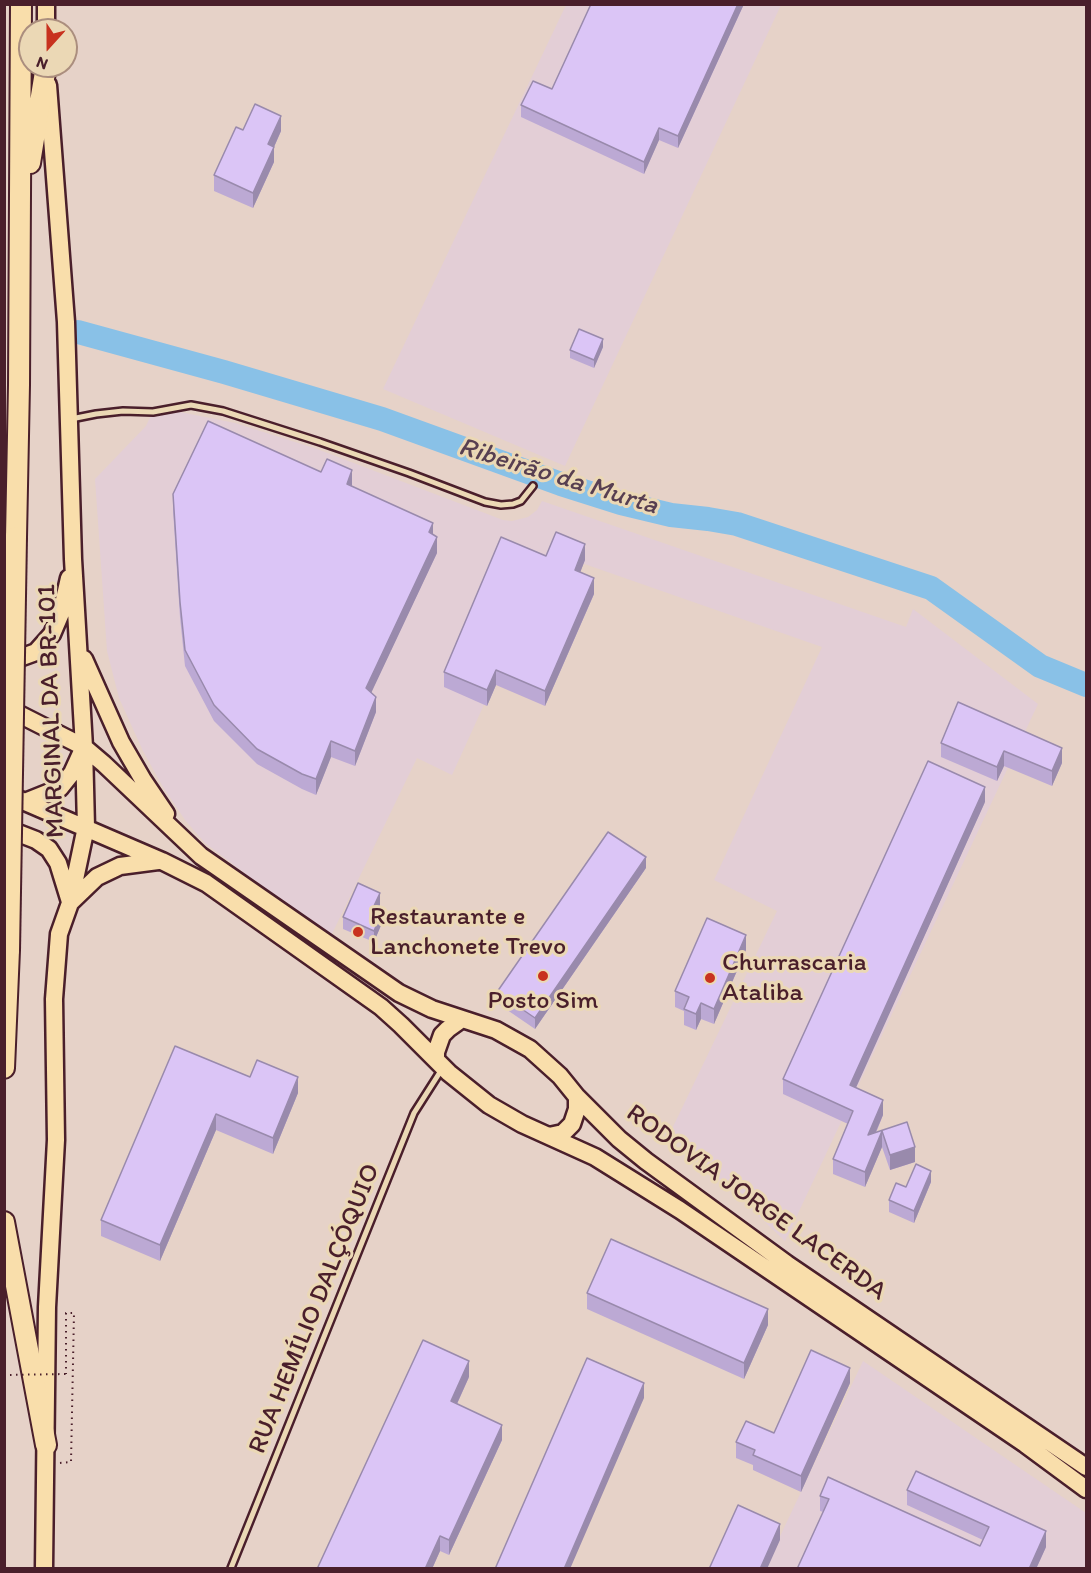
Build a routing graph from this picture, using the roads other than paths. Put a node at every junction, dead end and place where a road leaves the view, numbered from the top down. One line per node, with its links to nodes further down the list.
1 (21, 4): 4 (highway)
2 (44, 78): 4 (highway)
3 (47, 78): 5 (main road, MARGINAL DA BR-101)
4 (20, 225): 21 (highway, bridge)
5 (69, 419): 6 (lane); 7 (main road, MARGINAL DA BR-101)
6 (533, 486)
7 (73, 559): 8 (main road, MARGINAL DA BR-101); 9 (main road)
8 (79, 646): 11 (main road, MARGINAL DA BR-101); 16 (main road)
9 (4, 660)
10 (4, 706): 11 (main road, RODOVIA JORGE LACERDA)
11 (84, 747): 13 (main road); 14 (main road, MARGINAL DA BR-101); 16 (main road, RODOVIA JORGE LACERDA)
12 (4, 792): 13 (main road, RODOVIA JORGE LACERDA)
13 (26, 802): 14 (main road, RODOVIA JORGE LACERDA)
14 (86, 827): 17 (main road, RODOVIA JORGE LACERDA); 18 (main road, MARGINAL DA BR-101)
15 (4, 830): 18 (main road)
16 (187, 844): 19 (main road, RODOVIA JORGE LACERDA)
17 (162, 861): 18 (main road); 20 (main road, RODOVIA JORGE LACERDA)
18 (70, 903): 25 (main road, MARGINAL DA BR-101)
19 (462, 1019): 20 (main road); 22 (main road, RODOVIA JORGE LACERDA)
20 (439, 1064): 23 (main road, RODOVIA JORGE LACERDA); 29 (lane, RUA HEMÍLIO DALÇÓQUIO)
21 (4, 1068)
22 (577, 1096): 23 (main road); 26 (main road, RODOVIA JORGE LACERDA)
23 (549, 1136): 27 (main road, RODOVIA JORGE LACERDA)
24 (4, 1222): 25 (highway)
25 (46, 1455): 28 (main road, MARGINAL DA BR-101)
26 (1086, 1467)
27 (1086, 1489)
28 (44, 1569)
29 (231, 1569)

